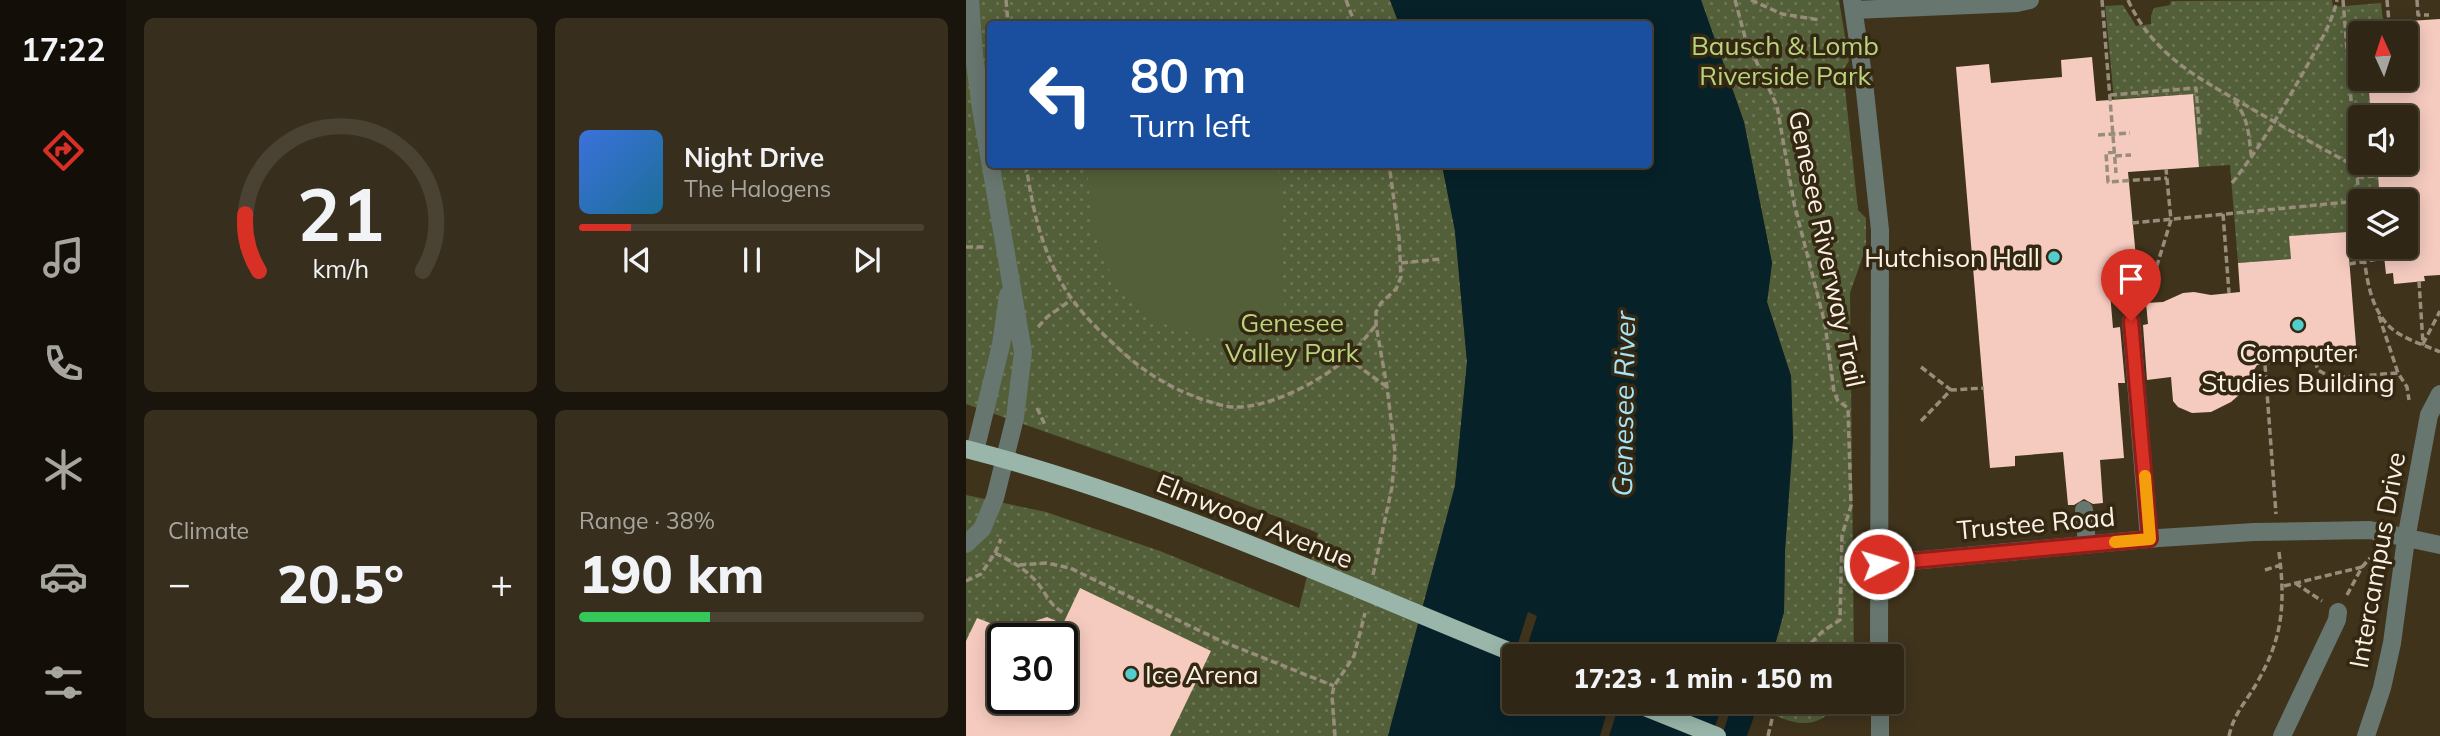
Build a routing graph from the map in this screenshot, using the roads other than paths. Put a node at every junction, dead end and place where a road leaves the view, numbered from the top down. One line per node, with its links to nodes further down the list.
1 (970, 0): 4 (street)
2 (2031, 0): 3 (street)
3 (1853, 5): 17 (street)
4 (987, 145)
5 (991, 168): 6 (street)
6 (1009, 278): 9 (street); 10 (street)
7 (2131, 321): 12 (street)
8 (2440, 394): 13 (street, Intercampus Drive)
9 (971, 450): 10 (main road, Elmwood Avenue)
10 (1004, 459): 14 (street); 20 (main road, Elmwood Avenue)
11 (2084, 510): 15 (street)
12 (2150, 539): 13 (street, Trustee Road); 15 (street, Trustee Road)
13 (2406, 539): 16 (street, Trustee Road); 26 (street, Intercampus Drive)
14 (966, 544)
15 (2087, 545): 17 (street, Trustee Road)
16 (2440, 545)
17 (1879, 564): 19 (street)
18 (2339, 612): 25 (street)
19 (1880, 644)
20 (1502, 649)
21 (1662, 714): 23 (main road)
22 (1880, 714): 24 (street)
23 (1717, 736)
24 (1880, 736)
25 (2282, 736)
26 (2366, 736)

